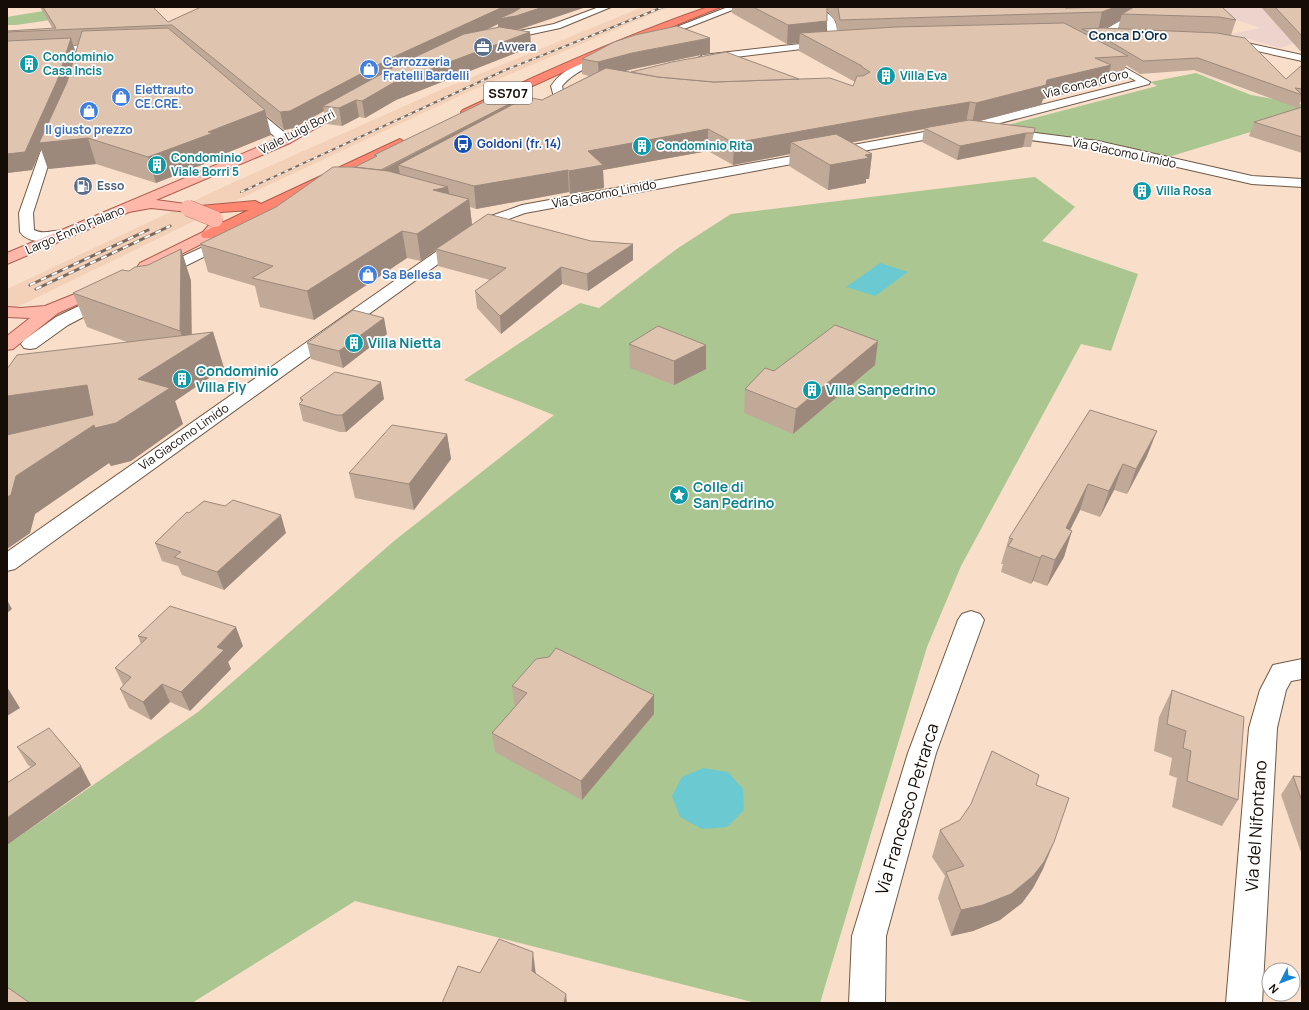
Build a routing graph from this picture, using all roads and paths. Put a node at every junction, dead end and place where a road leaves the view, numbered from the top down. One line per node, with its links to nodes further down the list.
1 (603, 7): 9 (street)
2 (607, 7): 11 (street)
3 (717, 7): 29 (highway, SS707)
4 (736, 7): 25 (street)
5 (801, 7): 22 (street)
6 (1170, 7): 8 (street)
7 (1105, 21): 8 (street)
8 (1126, 21): 12 (street)
9 (520, 24)
10 (499, 28): 11 (street)
11 (533, 31): 14 (street)
12 (1124, 35)
13 (1213, 40): 20 (street)
14 (489, 41)
15 (1297, 46): 20 (street)
16 (115, 47): 17 (street)
17 (84, 48): 19 (street); 23 (street)
18 (1090, 50): 31 (street, Via Conca d'Oro)
19 (7, 52)
20 (1279, 52): 21 (street)
21 (1302, 58)
22 (690, 61)
23 (80, 64)
24 (571, 92): 25 (street)
25 (558, 95): 28 (street)
26 (235, 96): 33 (street)
27 (362, 98): 33 (main road, Viale Luigi Borri)
28 (546, 102)
29 (455, 118)
30 (61, 120): 40 (street)
31 (966, 128): 35 (street, Via Giacomo Limido); 50 (street, Via Giacomo Limido)
32 (412, 138): 37 (highway)
33 (286, 140): 34 (main road, Viale Luigi Borri)
34 (203, 174): 38 (main road, Viale Luigi Borri); 39 (main road, Viale Luigi Borri)
35 (1302, 183)
36 (344, 186): 43 (street)
37 (303, 189): 39 (highway); 41 (highway)
38 (126, 208): 39 (main road, Largo Ennio Flaiano); 40 (main road, Largo Ennio Flaiano)
39 (191, 209): 41 (main road, Largo Ennio Flaiano, bridge)
40 (62, 234): 42 (main road, Largo Ennio Flaiano)
41 (208, 235): 43 (main road)
42 (7, 259)
43 (140, 276)
44 (116, 287): 45 (main road); 47 (street)
45 (55, 310): 46 (main road); 47 (street); 48 (main road)
46 (14, 313)
47 (30, 344): 49 (street)
48 (7, 345)
49 (21, 359)
50 (7, 563)
51 (971, 620): 53 (street, Via Francesco Petrarca)
52 (1302, 669): 54 (street, Via del Nifontano)
53 (867, 1003)
54 (1244, 1003)

